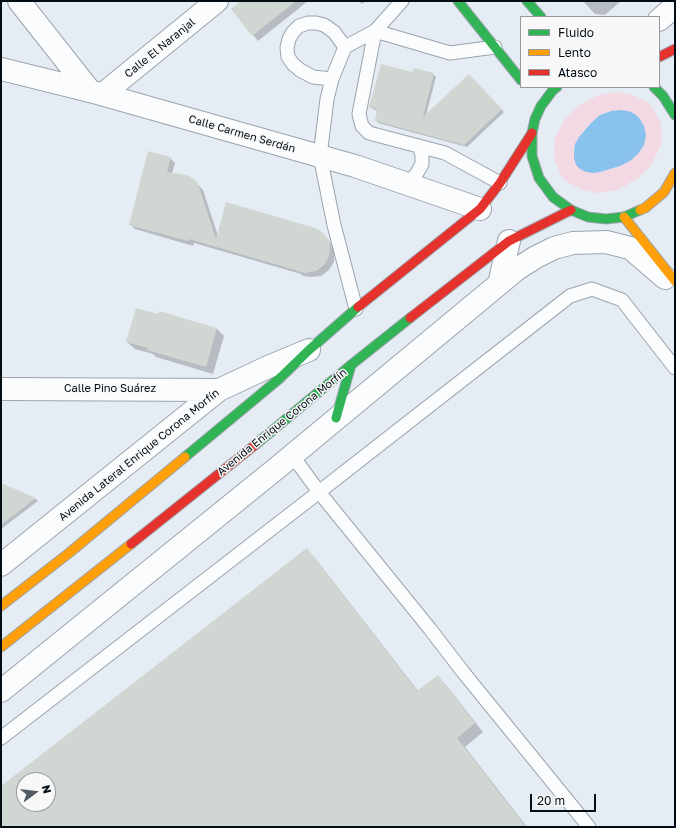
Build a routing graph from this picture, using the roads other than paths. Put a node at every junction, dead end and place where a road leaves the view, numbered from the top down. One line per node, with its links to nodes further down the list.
1 (19, 1): 19 (street)
2 (217, 1): 19 (street, Calle El Naranjal)
3 (402, 1): 9 (lane)
4 (458, 1): 11 (main road)
5 (527, 1): 7 (main road)
6 (675, 6): 8 (street)
7 (540, 16)
8 (660, 19)
9 (375, 31): 10 (lane); 11 (lane); 22 (lane)
10 (345, 47): 15 (lane); 15 (lane)
11 (495, 47): 16 (main road)
12 (675, 50): 13 (main road)
13 (660, 57)
14 (1, 69): 19 (street, Calle Carmen Serdán)
15 (332, 79): 23 (lane)
16 (520, 79)
17 (556, 88): 21 (main road)
18 (655, 88): 20 (main road)
19 (97, 93): 23 (street, Calle Carmen Serdán)
20 (675, 115)
21 (532, 133): 25 (main road); 28 (main road)
22 (419, 146): 25 (lane); 26 (lane)
23 (320, 156): 26 (street, Calle Carmen Serdán); 34 (lane)
24 (675, 173): 29 (main road)
25 (500, 183): 27 (main road)
26 (408, 184): 27 (street, Calle Carmen Serdán)
27 (480, 209): 34 (main road)
28 (571, 210): 29 (main road); 30 (main road, Avenida Enrique Corona Morfín)
29 (624, 217): 31 (main road)
30 (509, 242): 32 (street); 36 (main road, Avenida Enrique Corona Morfín)
31 (675, 281)
32 (499, 284): 33 (street); 40 (street)
33 (675, 286)
34 (356, 310): 35 (main road)
35 (309, 350): 39 (street, Avenida Lateral Enrique Corona Morfín); 44 (main road)
36 (351, 365): 40 (main road); 45 (main road, Avenida Enrique Corona Morfín)
37 (675, 368): 42 (lane)
38 (1, 389): 39 (street, Calle Pino Suárez)
39 (219, 390): 43 (street, Avenida Lateral Enrique Corona Morfín)
40 (336, 418): 41 (street)
41 (292, 455): 42 (lane); 46 (street)
42 (319, 492): 47 (lane); 48 (lane)
43 (1, 565)
44 (1, 606)
45 (1, 647)
46 (1, 690)
47 (1, 738)
48 (589, 827)

